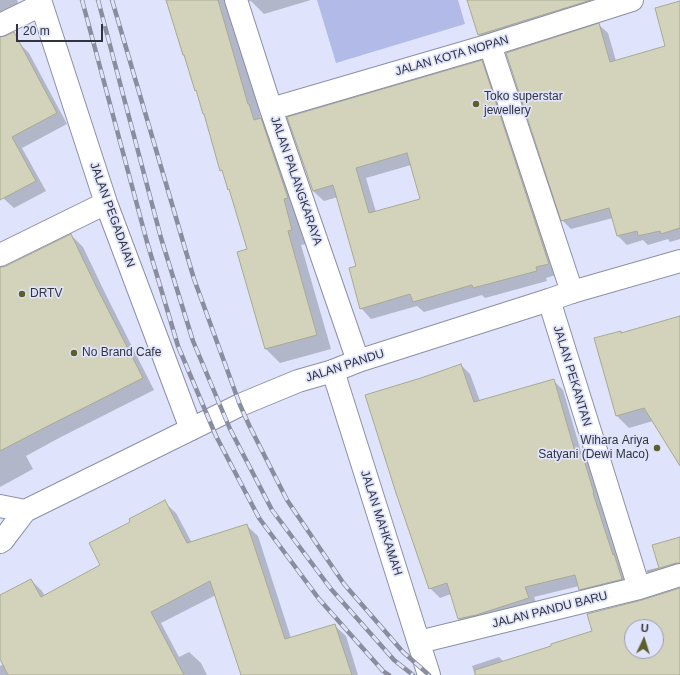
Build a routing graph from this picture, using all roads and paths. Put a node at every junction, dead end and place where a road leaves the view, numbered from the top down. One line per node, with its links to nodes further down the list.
1 (236, 0): 6 (street, JALAN PALANGKARAYA)
2 (632, 0): 5 (street, JALAN KOTA NOPAN)
3 (40, 2): 4 (street); 7 (street, JALAN PEGADAIAN)
4 (0, 25)
5 (490, 45): 6 (street, JALAN KOTA NOPAN); 10 (street)
6 (271, 108): 12 (street, JALAN PALANGKARAYA)
7 (106, 203): 8 (street); 14 (street, JALAN PEGADAIAN)
8 (0, 255)
9 (680, 261): 10 (street, JALAN PANDU)
10 (572, 292): 11 (street, JALAN PANDU)
11 (549, 300): 12 (street, JALAN PANDU); 19 (street, JALAN PEKANTAN)
12 (358, 361): 13 (street, JALAN PANDU)
13 (333, 371): 14 (street, JALAN PANDU); 20 (street, JALAN MAHKAMAH)
14 (191, 428): 16 (street, JALAN PANDU)
15 (0, 506): 16 (street)
16 (25, 511): 17 (street, JALAN PANDU)
17 (0, 542)
18 (680, 575): 19 (street, JALAN PANDU BARU)
19 (639, 588): 20 (street, JALAN PANDU BARU)
20 (418, 642): 21 (street, JALAN MAHKAMAH)
21 (430, 675)

